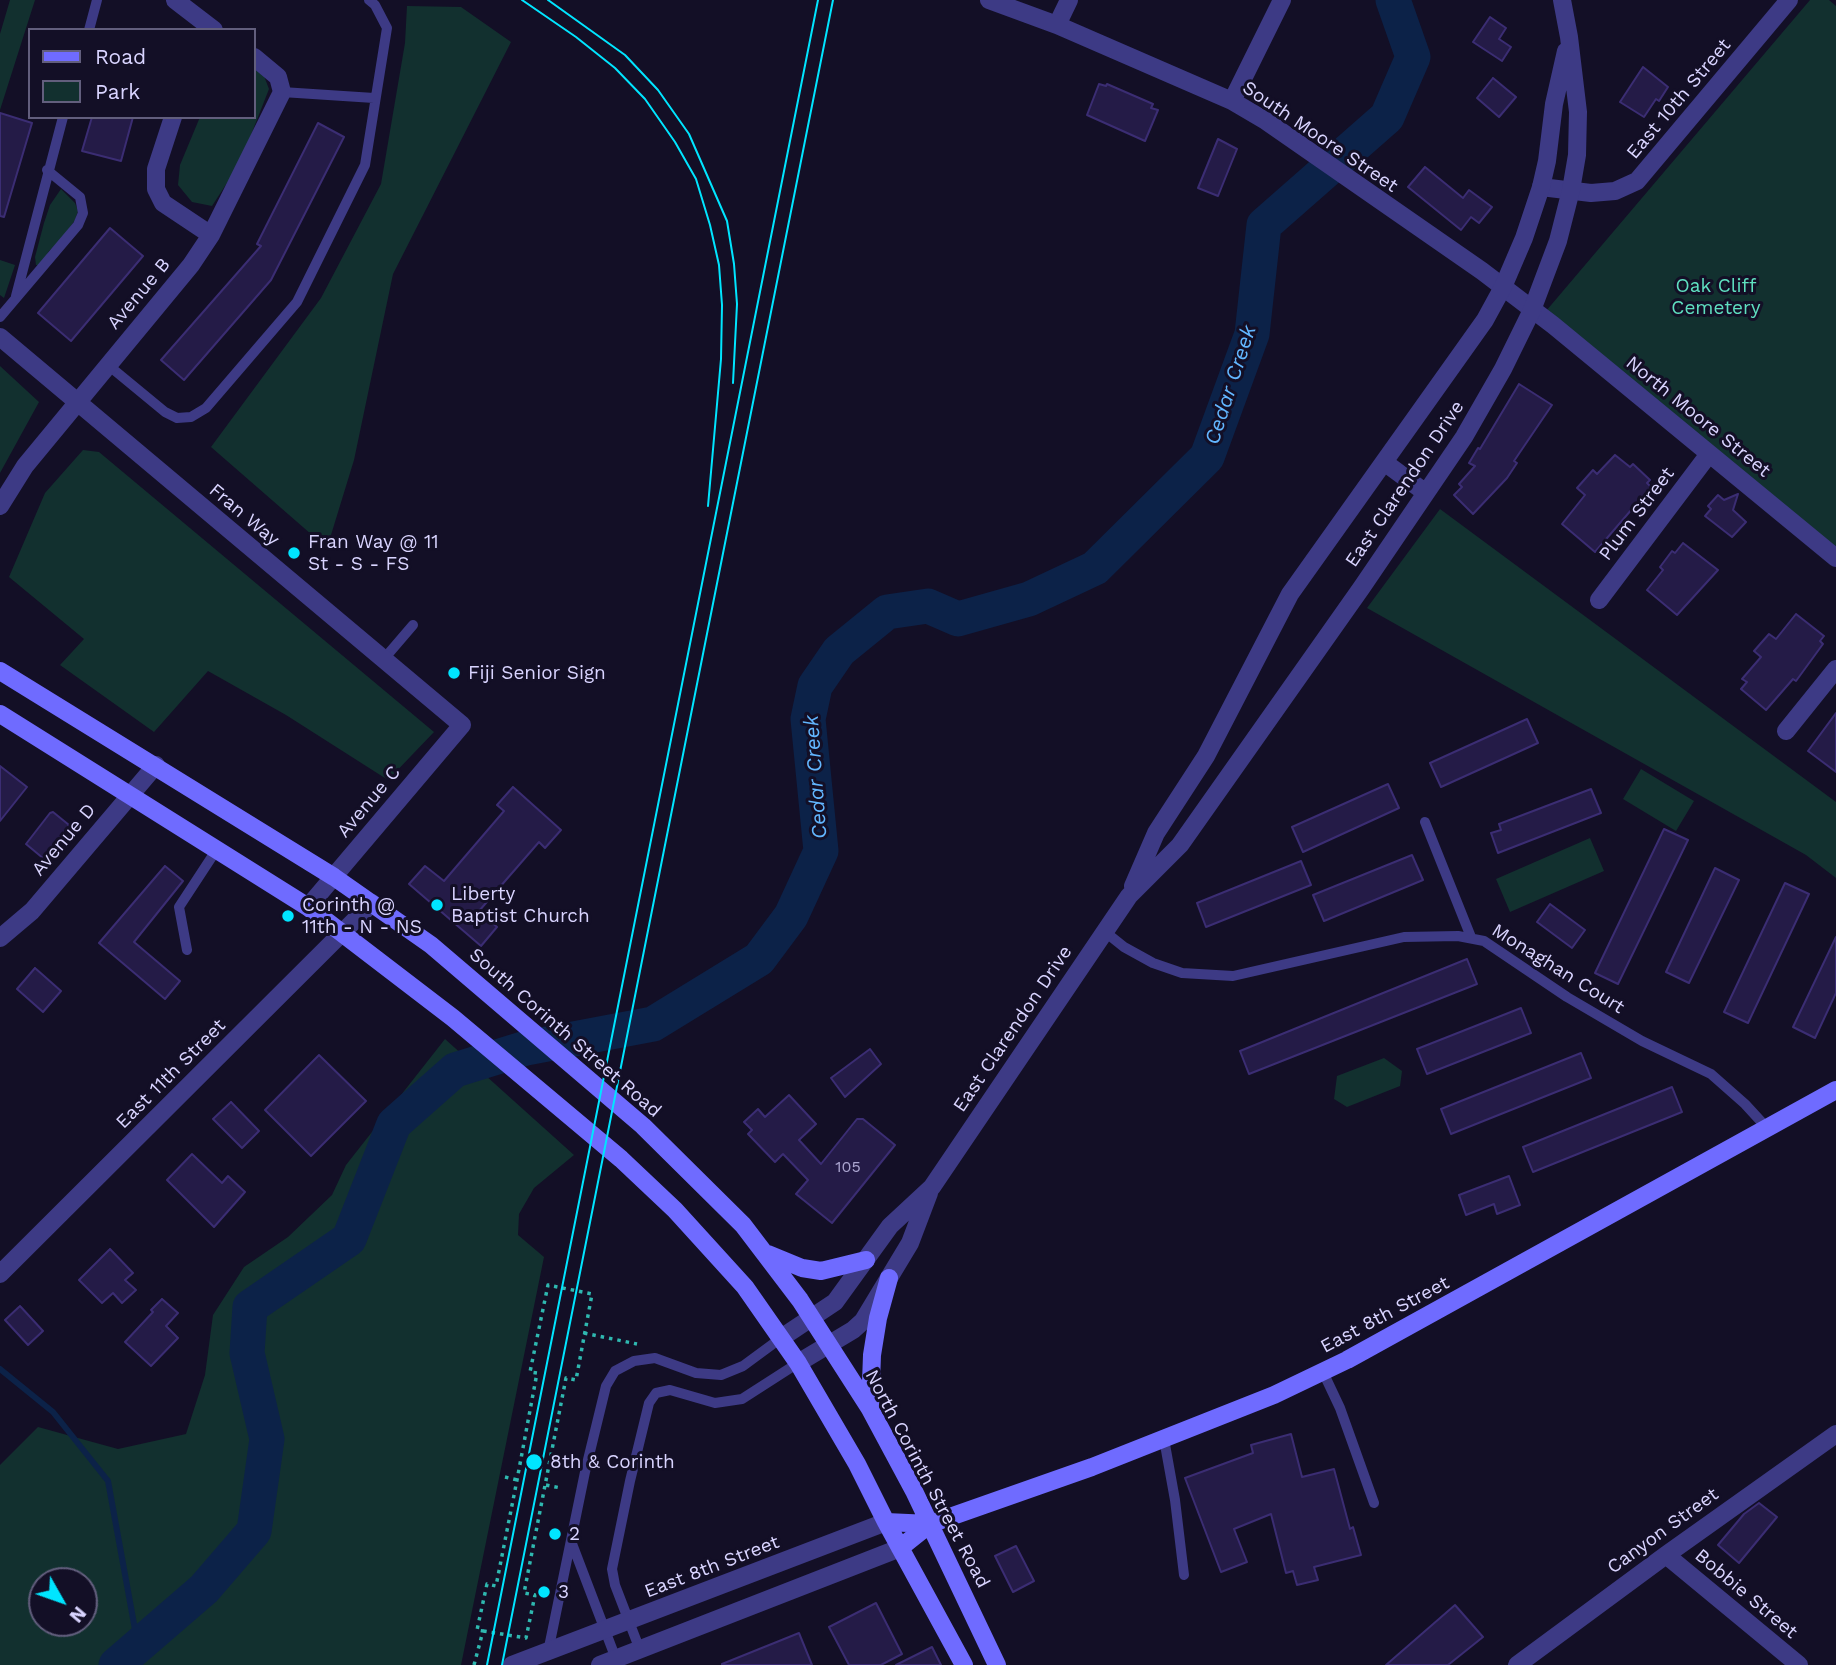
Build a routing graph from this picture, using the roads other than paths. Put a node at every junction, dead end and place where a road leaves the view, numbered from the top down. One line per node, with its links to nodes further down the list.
1 (97, 0): 10 (lane)
2 (175, 0): 11 (street)
3 (369, 0): 15 (lane)
4 (989, 0): 9 (street, South Moore Street)
5 (1069, 0): 9 (street)
6 (1282, 0): 16 (street)
7 (1562, 0): 12 (street, East Clarendon Drive)
8 (1788, 0): 21 (street, East 10th Street)
9 (1057, 25): 16 (street, South Moore Street)
10 (90, 28)
11 (210, 28)
12 (1569, 37): 20 (street, East Clarendon Drive); 21 (street, East Clarendon Drive)
13 (256, 59): 14 (street)
14 (282, 92): 15 (lane); 22 (street, Avenue B)
15 (374, 98): 28 (lane)
16 (1232, 101): 23 (street, South Moore Street)
17 (62, 119): 19 (lane)
18 (172, 119): 22 (street)
19 (47, 170): 24 (lane); 24 (lane)
20 (1541, 187): 21 (street, East 10th Street); 23 (street, East Clarendon Drive)
21 (1571, 190): 25 (street, East Clarendon Drive)
22 (211, 235): 28 (street, Avenue B)
23 (1503, 287): 25 (street, South Moore Street); 31 (street, East Clarendon Drive)
24 (15, 299): 26 (lane)
25 (1532, 310): 30 (street, North Moore Street); 32 (street, East Clarendon Drive)
26 (0, 317)
27 (0, 337): 29 (street, Fran Way)
28 (108, 365): 29 (street, Avenue B)
29 (77, 401): 33 (street, Avenue B); 37 (street, Fran Way)
30 (1709, 454): 34 (street, North Moore Street); 35 (street, Plum Street)
31 (1384, 462): 32 (street); 48 (street, East Clarendon Drive)
32 (1426, 493): 48 (street, East Clarendon Drive)
33 (0, 504)
34 (1836, 558)
35 (1599, 600)
36 (413, 625): 37 (lane)
37 (383, 660): 41 (street, Fran Way)
38 (1836, 669): 42 (street)
39 (0, 671): 43 (main road, South Corinth Street Road)
40 (0, 714): 44 (main road)
41 (461, 725): 47 (street, Avenue C)
42 (1786, 731)
43 (156, 765): 44 (street, Avenue D); 47 (main road, South Corinth Street Road)
44 (130, 794): 46 (main road); 54 (street, Avenue D)
45 (1425, 822): 53 (lane)
46 (218, 849): 50 (main road); 55 (lane)
47 (334, 877): 49 (main road, South Corinth Street Road); 50 (street, Avenue C)
48 (1129, 896): 51 (street, East Clarendon Drive)
49 (372, 903): 52 (street, East 11th Street); 59 (main road, South Corinth Street Road)
50 (309, 906): 52 (main road)
51 (1104, 931): 53 (lane, Monaghan Court); 58 (street, East Clarendon Drive)
52 (343, 932): 61 (street, East 11th Street); 64 (main road)
53 (1471, 937): 57 (lane, Monaghan Court)
54 (0, 938)
55 (187, 950)
56 (1832, 1094): 57 (main road, East 8th Street)
57 (1767, 1128): 67 (main road, East 8th Street)
58 (932, 1186): 60 (street, East Clarendon Drive); 62 (street, East Clarendon Drive)
59 (767, 1254): 60 (main road); 63 (main road, South Corinth Street Road)
60 (866, 1260): 63 (street, East Clarendon Drive)
61 (0, 1274)
62 (888, 1278): 65 (street, East Clarendon Drive); 68 (main road)
63 (812, 1317): 64 (street, East Clarendon Drive); 65 (main road, North Corinth Street Road)
64 (781, 1338): 66 (main road); 74 (lane)
65 (829, 1345): 66 (street, East Clarendon Drive); 68 (main road, North Corinth Street Road)
66 (798, 1363): 72 (main road); 78 (lane)
67 (1323, 1372): 70 (main road, East 8th Street); 71 (lane)
68 (870, 1409): 73 (main road, North Corinth Street Road)
69 (1836, 1434): 76 (street, Canyon Street)
70 (1164, 1439): 73 (main road, East 8th Street); 77 (lane)
71 (1374, 1503)
72 (886, 1522): 73 (main road, East 8th Street); 75 (main road); 78 (street, East 8th Street)
73 (930, 1524): 75 (main road, East 8th Street); 85 (main road, North Corinth Street Road)
74 (571, 1541): 79 (lane); 81 (lane)
75 (900, 1548): 80 (street, East 8th Street); 84 (main road)
76 (1666, 1555): 86 (street, Canyon Street); 87 (street, Bobbie Street)
77 (1184, 1575)
78 (629, 1621): 79 (street, East 8th Street); 80 (lane)
79 (606, 1629): 81 (street, East 8th Street); 82 (lane)
80 (639, 1650): 82 (street, East 8th Street)
81 (548, 1652): 83 (street, East 8th Street)
82 (608, 1662)
83 (512, 1665)
84 (964, 1665)
85 (997, 1665)
86 (1517, 1665)
87 (1799, 1665)

